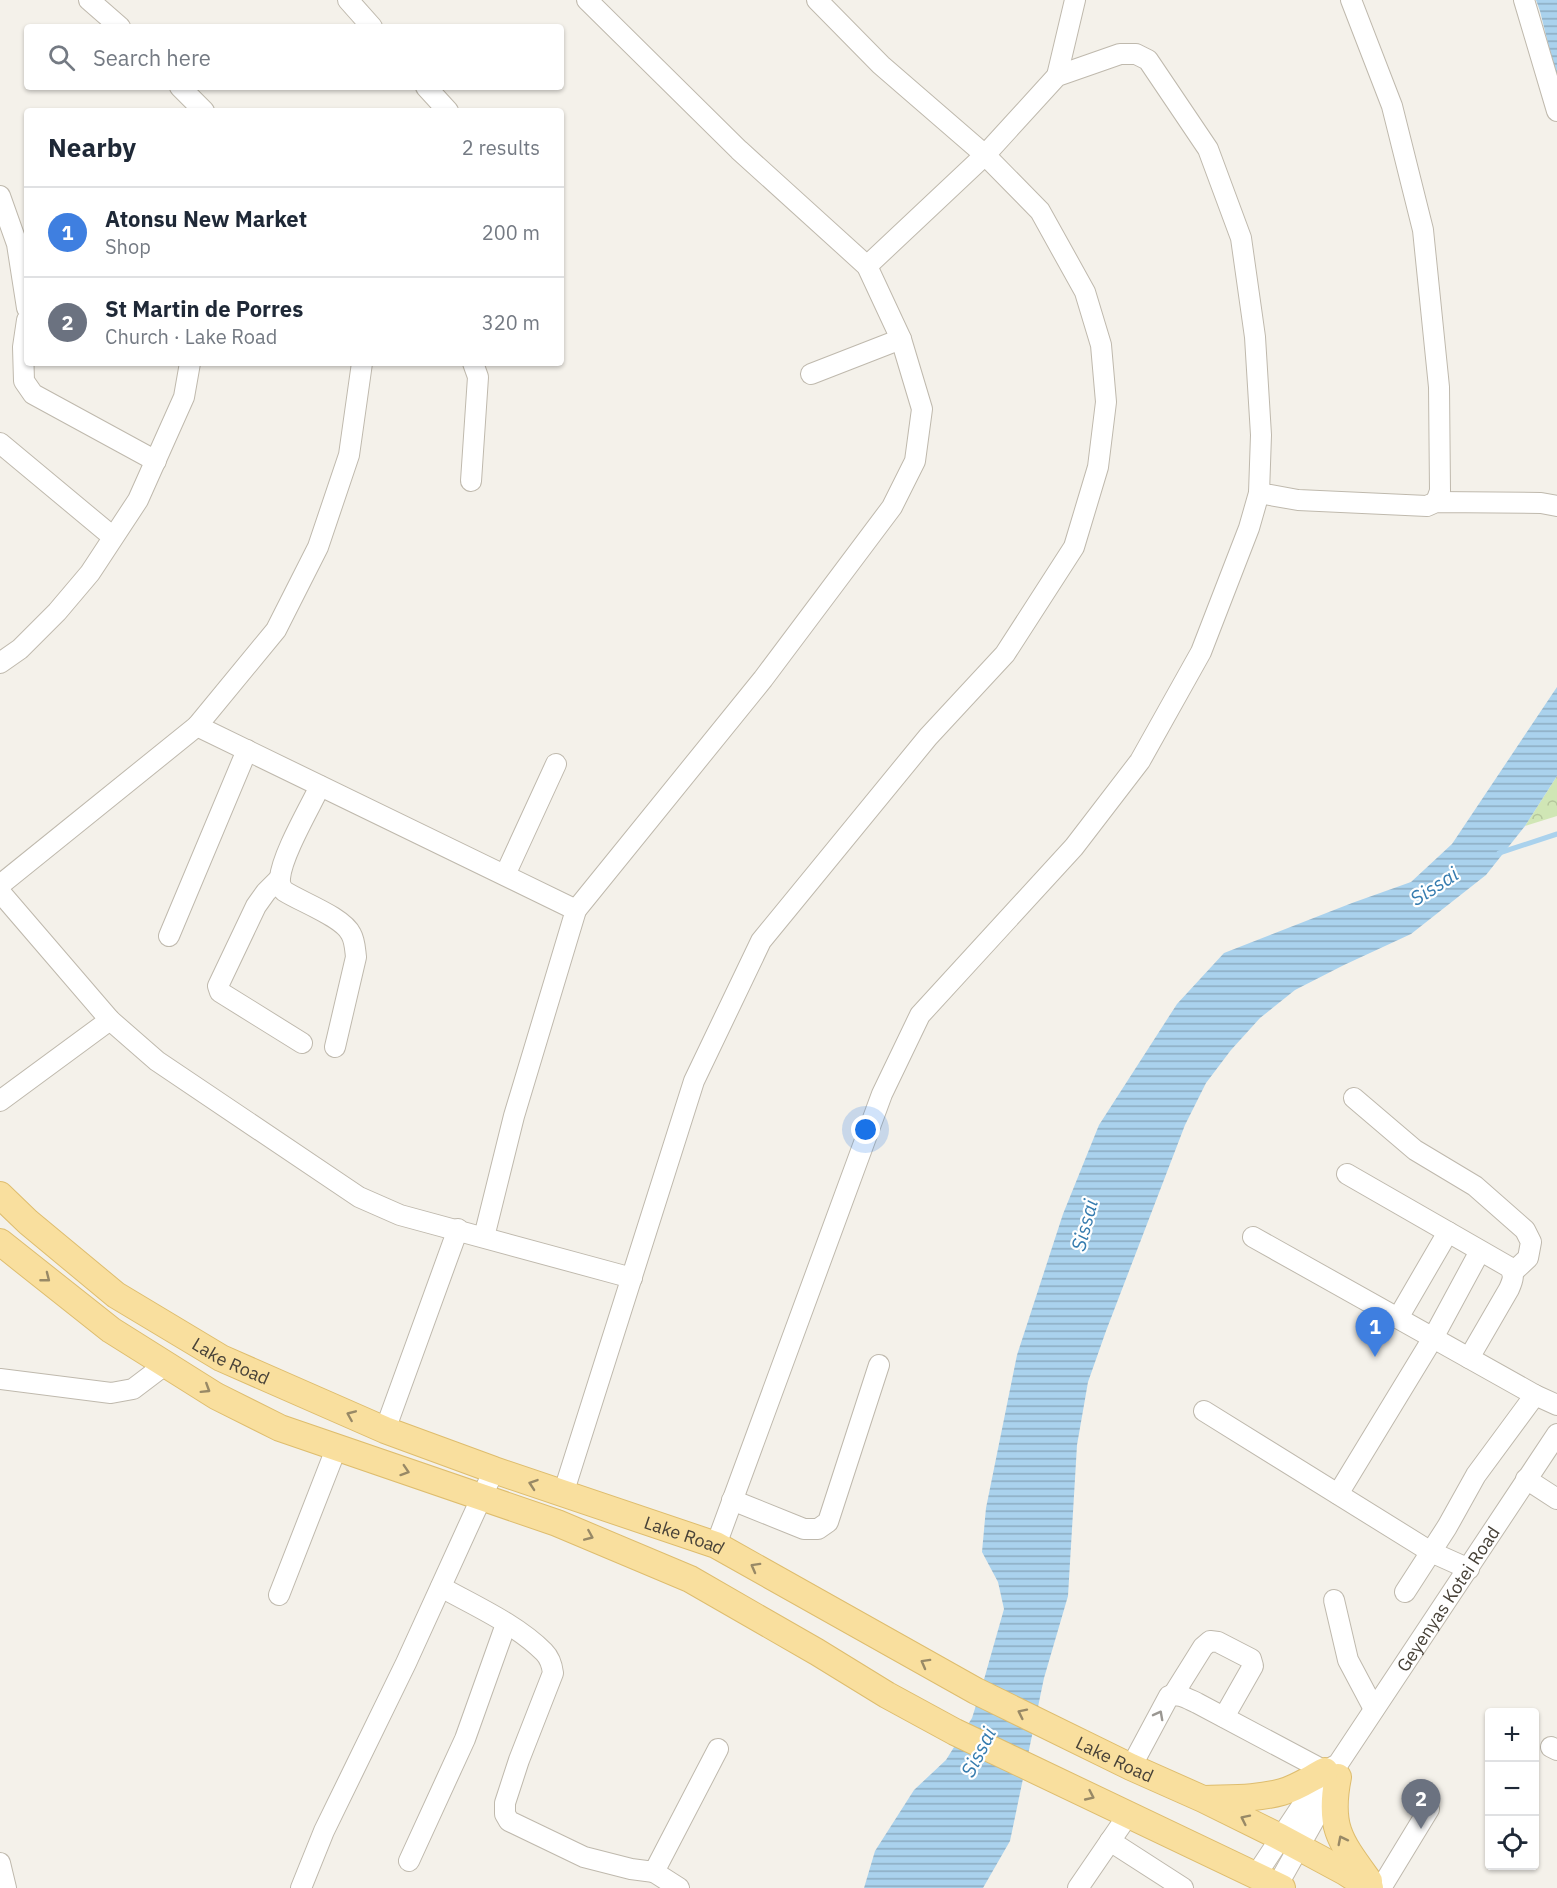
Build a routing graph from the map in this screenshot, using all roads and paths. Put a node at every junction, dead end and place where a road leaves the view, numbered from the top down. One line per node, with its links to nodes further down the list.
1 (89, 0): 8 (street)
2 (348, 0): 9 (street)
3 (587, 0): 18 (street)
4 (817, 0): 16 (street)
5 (1075, 0): 10 (street)
6 (1352, 0): 30 (street)
7 (1524, 0): 15 (street)
8 (117, 24)
9 (369, 24)
10 (1057, 76): 16 (street); 29 (street)
11 (183, 90): 13 (street)
12 (429, 90): 14 (street)
13 (201, 108)
14 (445, 108)
15 (1557, 111)
16 (985, 155): 18 (street); 58 (street)
17 (0, 196): 19 (street)
18 (867, 266): 20 (street)
19 (24, 288)
20 (901, 339): 25 (street); 42 (street)
21 (24, 340): 27 (street)
22 (189, 366): 27 (street)
23 (362, 366): 34 (street)
24 (474, 366): 28 (street)
25 (811, 374)
26 (0, 443): 32 (street)
27 (156, 460): 32 (street)
28 (471, 481)
29 (1259, 493): 30 (street); 77 (street)
30 (1436, 502): 31 (street)
31 (1557, 506)
32 (113, 537): 33 (street)
33 (0, 663)
34 (197, 726): 35 (street); 40 (street)
35 (247, 750): 37 (street); 43 (street)
36 (556, 764): 38 (street)
37 (320, 786): 38 (street); 39 (street)
38 (505, 875): 42 (street)
39 (280, 878): 45 (street); 46 (street)
40 (0, 885)
41 (0, 892): 44 (street)
42 (576, 910): 53 (street)
43 (169, 936)
44 (110, 1020): 48 (street); 51 (street)
45 (302, 1043)
46 (335, 1047)
47 (1354, 1098): 57 (street)
48 (0, 1101)
49 (1347, 1174): 52 (street)
50 (0, 1195): 68 (main road, Lake Road, one-way to 50)
51 (458, 1229): 53 (street); 68 (street)
52 (1448, 1232): 56 (street); 59 (street)
53 (484, 1237): 58 (street)
54 (1253, 1237): 59 (street)
55 (0, 1242): 62 (main road, Lake Road, one-way to 62)
56 (1480, 1251): 57 (street); 60 (street)
57 (1513, 1272): 61 (street)
58 (632, 1278): 73 (street)
59 (1398, 1318): 60 (street)
60 (1433, 1338): 61 (street); 74 (street)
61 (1469, 1358): 65 (street)
62 (166, 1364): 64 (street); 70 (main road, Lake Road, one-way to 70)
63 (879, 1365): 77 (street)
64 (0, 1379)
65 (1535, 1395): 66 (street); 79 (street)
66 (1557, 1404)
67 (1204, 1411): 74 (street)
68 (385, 1430): 71 (main road, Lake Road)
69 (1557, 1434): 72 (street, Geyenyas Kotei Road)
70 (336, 1449): 75 (main road, Lake Road, one-way to 75); 83 (street)
71 (494, 1470): 73 (main road, Lake Road, one-way to 71); 75 (street)
72 (1526, 1479): 76 (street); 80 (street, Geyenyas Kotei Road)
73 (563, 1494): 78 (main road, Lake Road)
74 (1338, 1494): 79 (street)
75 (482, 1497): 81 (street); 94 (main road, Lake Road, one-way to 94)
76 (1557, 1499)
77 (732, 1500): 78 (street)
78 (716, 1545): 90 (main road, Lake Road, one-way to 78)
79 (1431, 1552): 80 (street); 82 (street)
80 (1469, 1569): 87 (street, Geyenyas Kotei Road)
81 (441, 1587): 85 (street); 102 (street)
82 (1405, 1592)
83 (279, 1595)
84 (1334, 1600): 87 (street)
85 (506, 1624): 97 (street); 99 (street)
86 (1173, 1695): 88 (street); 88 (street); 90 (street, one-way to 86)
87 (1374, 1709): 91 (street, Geyenyas Kotei Road)
88 (1224, 1717): 91 (street)
89 (718, 1749): 99 (street)
90 (1131, 1767): 92 (main road, Lake Road)
91 (1334, 1771): 92 (main road); 96 (street, Geyenyas Kotei Road); 106 (main road, one-way to 91)
92 (1203, 1799): 96 (main road, Lake Road, one-way to 92)
93 (1429, 1809): 107 (street)
94 (1128, 1815): 95 (street); 100 (main road, Lake Road)
95 (1110, 1841): 104 (street); 105 (street)
96 (1289, 1841): 100 (street, Geyenyas Kotei Road); 106 (main road, Lake Road)
97 (409, 1861)
98 (0, 1863): 101 (street)
99 (654, 1872): 103 (street)
100 (1272, 1883)
101 (6, 1888)
102 (301, 1888)
103 (679, 1888)
104 (1078, 1888)
105 (1183, 1888)
106 (1372, 1888)
107 (1381, 1888)

